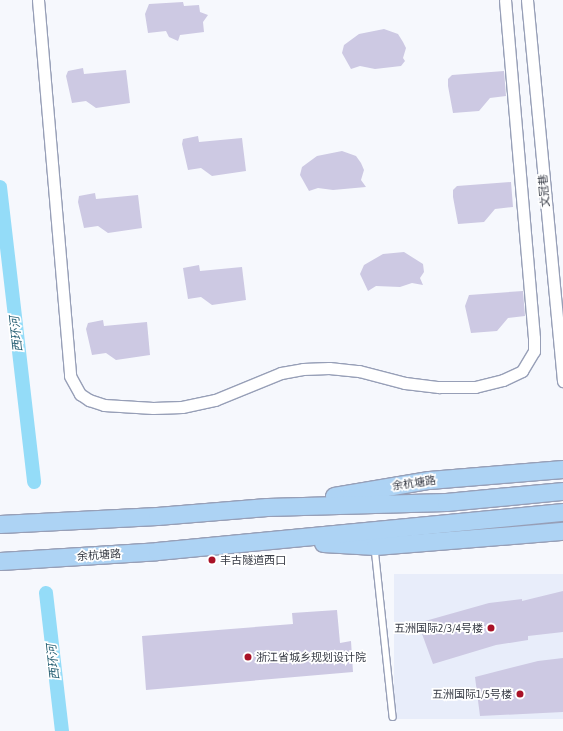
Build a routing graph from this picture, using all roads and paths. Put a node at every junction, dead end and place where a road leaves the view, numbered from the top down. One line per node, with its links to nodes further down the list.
1 (38, 0): 2 (street)
2 (505, 0)
3 (527, 0): 4 (street, 文冠巷)
4 (563, 381)
5 (563, 469): 7 (main road, 余杭塘路)
6 (563, 491): 7 (main road, 余杭塘路)
7 (267, 507): 9 (main road, 余杭塘路)
8 (563, 512): 11 (main road, 余杭塘路)
9 (0, 524)
10 (563, 531): 12 (main road, 余杭塘路)
11 (269, 539): 12 (main road, 余杭塘路); 13 (main road, 余杭塘路)
12 (375, 546): 14 (lane)
13 (0, 562)
14 (393, 717)

